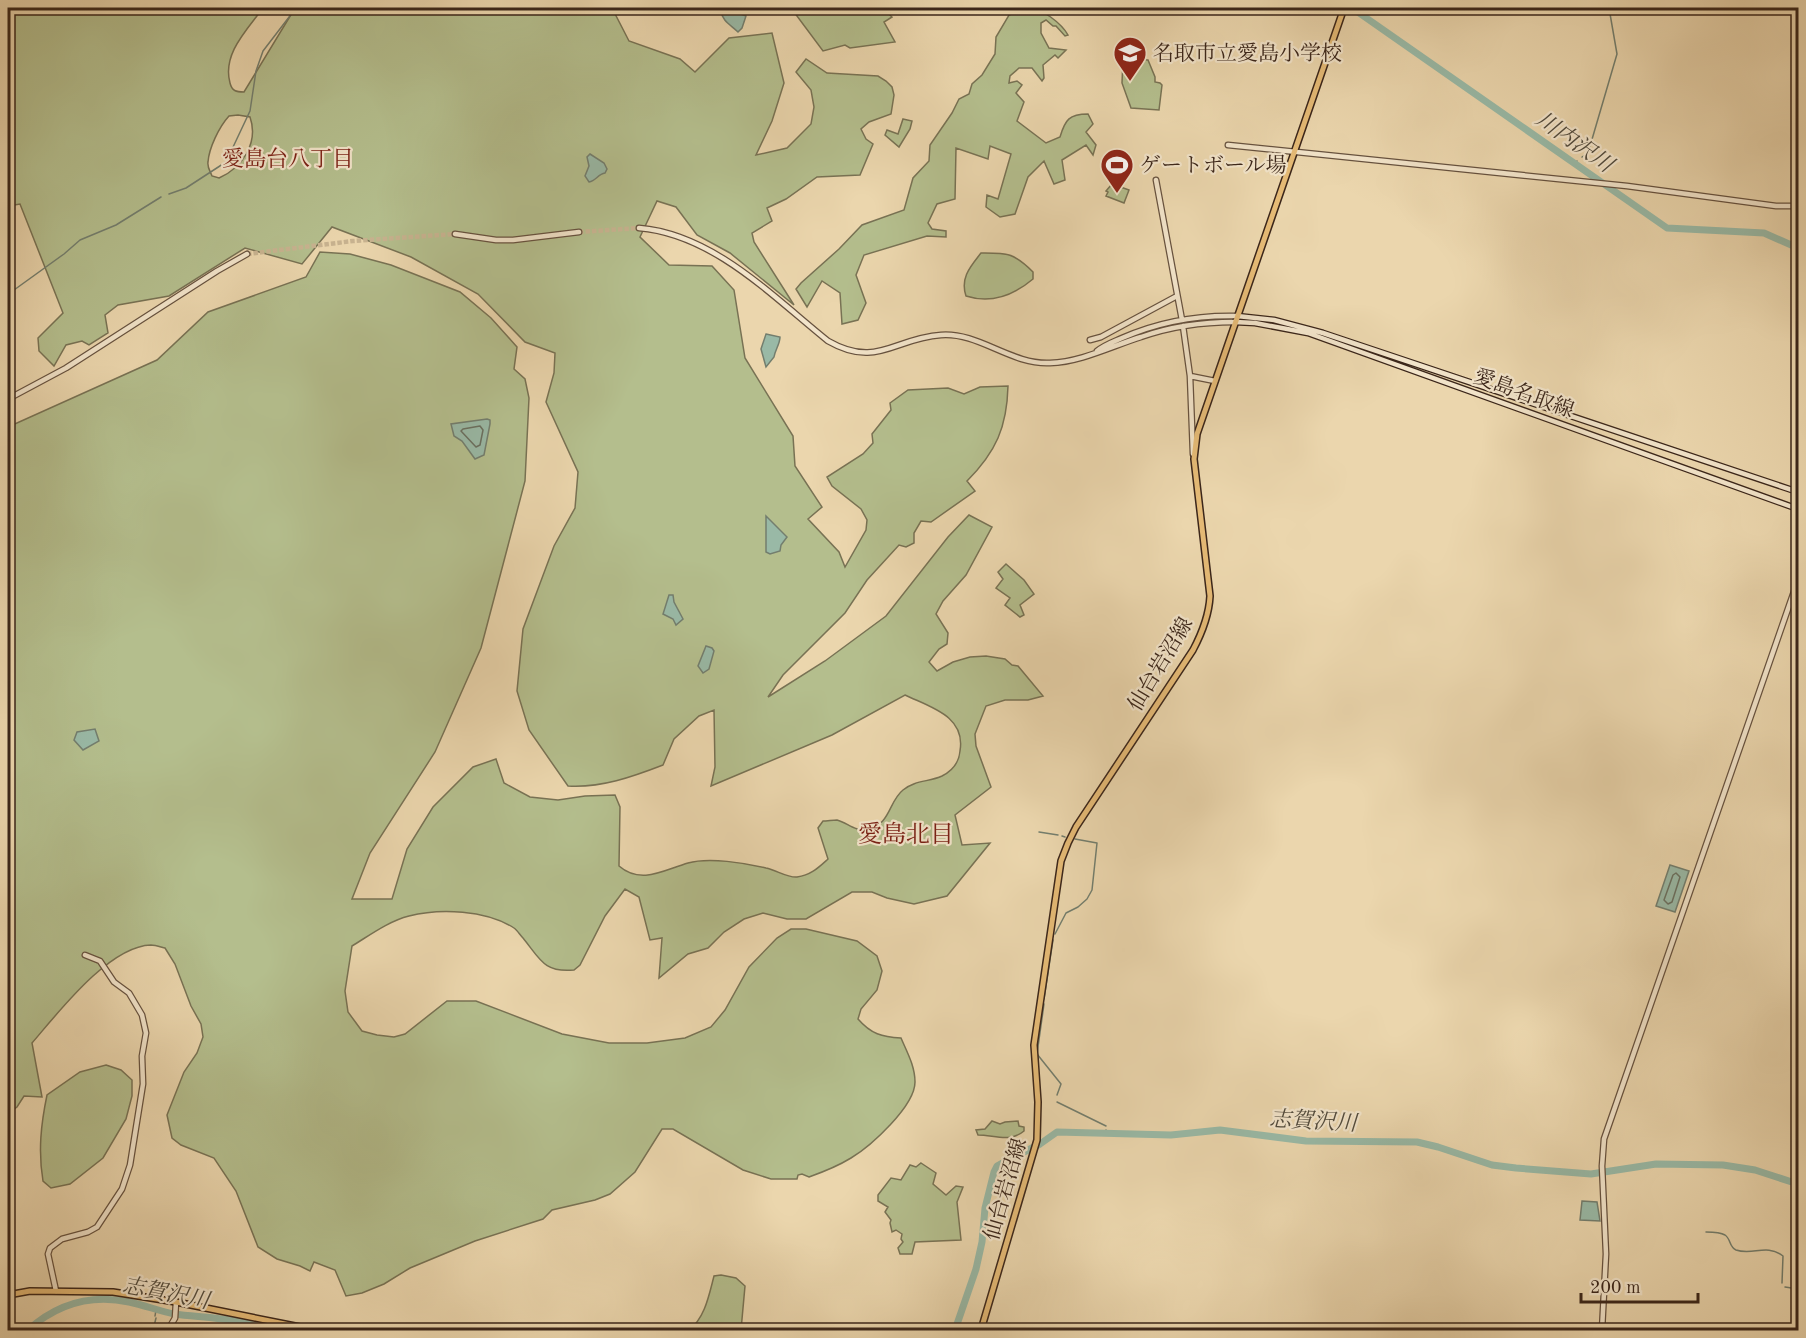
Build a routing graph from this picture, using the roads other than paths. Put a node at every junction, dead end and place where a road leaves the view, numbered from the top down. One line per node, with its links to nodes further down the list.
1 (1344, 8): 3 (main road, 仙台岩沼線)
2 (1228, 145): 3 (street)
3 (1294, 152): 5 (street); 11 (main road, 仙台岩沼線)
4 (1156, 180): 10 (street)
5 (1798, 206)
6 (639, 228): 12 (street)
7 (579, 232): 8 (street)
8 (455, 234)
9 (247, 254): 16 (street)
10 (1177, 296): 12 (street); 13 (street)
11 (1236, 319): 12 (street); 15 (main road, 仙台岩沼線); 18 (street, 愛島名取線); 19 (street, 愛島名取線)
12 (1182, 323): 14 (street)
13 (1090, 340)
14 (1190, 376): 15 (street); 17 (street)
15 (1215, 381): 17 (main road, 仙台岩沼線)
16 (8, 399)
17 (1194, 459): 27 (main road, 仙台岩沼線)
18 (1798, 492)
19 (1798, 508)
20 (1798, 580): 28 (street)
21 (85, 955): 22 (street)
22 (56, 1291): 23 (main road); 24 (main road)
23 (8, 1295)
24 (176, 1305): 25 (street); 26 (main road)
25 (168, 1330)
26 (381, 1330)
27 (981, 1330)
28 (1602, 1330)

